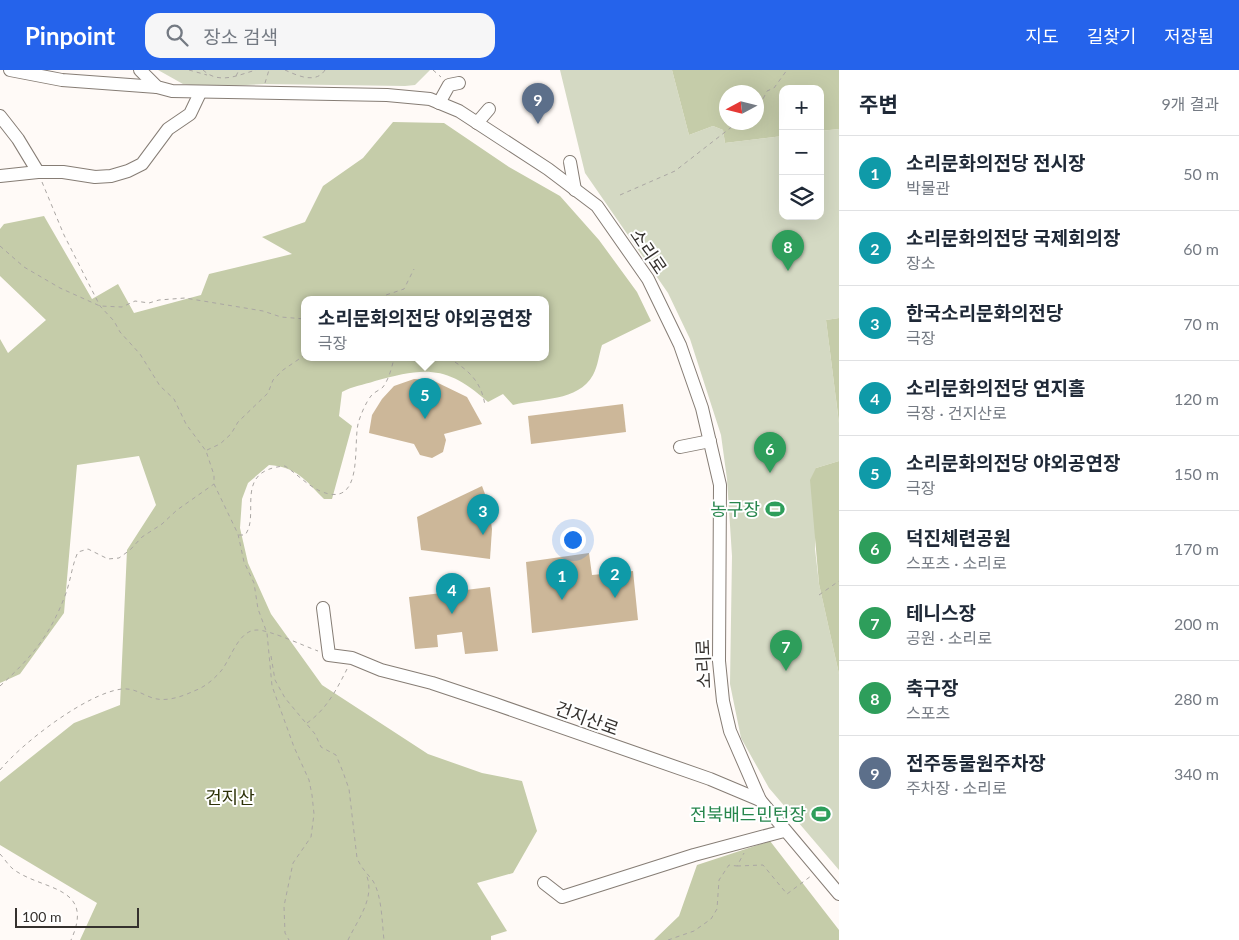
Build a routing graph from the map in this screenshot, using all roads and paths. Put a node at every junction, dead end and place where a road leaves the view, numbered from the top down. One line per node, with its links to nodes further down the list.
1 (10, 70): 14 (street, 소리로)
2 (140, 70): 14 (street)
3 (189, 70): 11 (path)
4 (202, 70): 11 (path)
5 (239, 70): 12 (path)
6 (256, 70): 12 (path)
7 (285, 70): 8 (path)
8 (325, 70)
9 (433, 70): 13 (path)
10 (787, 70): 16 (path)
11 (208, 75): 12 (path)
12 (235, 77)
13 (454, 84): 17 (street)
14 (158, 87): 15 (street, 소리로)
15 (200, 93): 17 (street, 소리로); 23 (street)
16 (764, 97)
17 (439, 103): 20 (street, 소리로)
18 (489, 109): 20 (street)
19 (0, 116): 23 (street)
20 (477, 123): 25 (street, 소리로)
21 (728, 130): 26 (path)
22 (570, 162): 25 (street)
23 (38, 172): 24 (street); 30 (path)
24 (0, 176)
25 (576, 190): 36 (street, 소리로)
26 (620, 196)
27 (0, 246): 30 (path)
28 (414, 269): 29 (path)
29 (385, 296)
30 (100, 306): 31 (path); 38 (path)
31 (301, 319)
32 (301, 358): 38 (path)
33 (393, 361): 40 (path)
34 (452, 361): 35 (path)
35 (485, 406)
36 (710, 441): 37 (street); 51 (street, 소리로)
37 (680, 447)
38 (206, 451): 39 (path)
39 (214, 484): 40 (path); 48 (path)
40 (238, 534): 44 (path)
41 (839, 581): 42 (path)
42 (819, 595)
43 (323, 608): 46 (street)
44 (268, 633): 45 (path); 46 (path); 50 (path)
45 (270, 651): 49 (path); 61 (path)
46 (329, 655): 47 (street, 건지산로)
47 (352, 658): 49 (path); 51 (street, 건지산로)
48 (0, 686)
49 (307, 724): 57 (path)
50 (0, 770)
51 (760, 800): 52 (street, 건지산로)
52 (784, 831): 53 (street); 56 (street, 건지산로)
53 (758, 837): 55 (path); 58 (street)
54 (0, 854): 60 (path)
55 (737, 866): 56 (path); 64 (path)
56 (817, 869): 59 (street, 건지산로)
57 (365, 874): 62 (path); 63 (path)
58 (544, 883)
59 (839, 894)
60 (71, 940)
61 (288, 940)
62 (348, 940)
63 (384, 940)
64 (668, 940)

